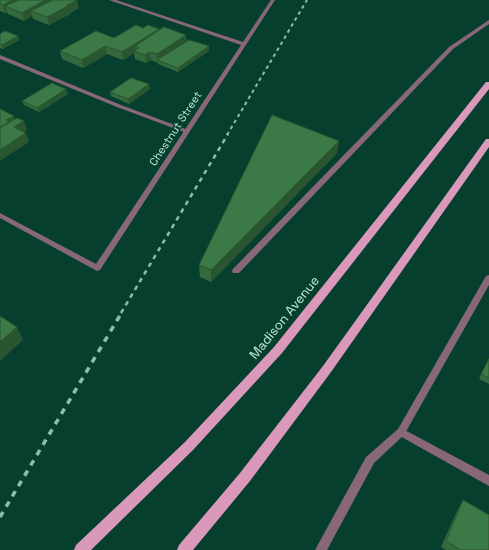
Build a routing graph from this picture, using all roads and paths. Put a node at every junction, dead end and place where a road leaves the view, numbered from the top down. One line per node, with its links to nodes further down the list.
1 (111, 0): 4 (street)
2 (273, 0): 4 (street, Chestnut Street)
3 (489, 22): 10 (street)
4 (244, 44): 7 (street, Chestnut Street)
5 (0, 57): 7 (street)
6 (489, 84): 14 (main road, Madison Avenue)
7 (186, 131): 9 (street, Chestnut Street)
8 (489, 141): 15 (main road)
9 (0, 215)
10 (236, 271)
11 (489, 278): 12 (street)
12 (401, 432): 13 (street); 16 (street)
13 (489, 481)
14 (81, 550)
15 (184, 550)
16 (321, 550)

